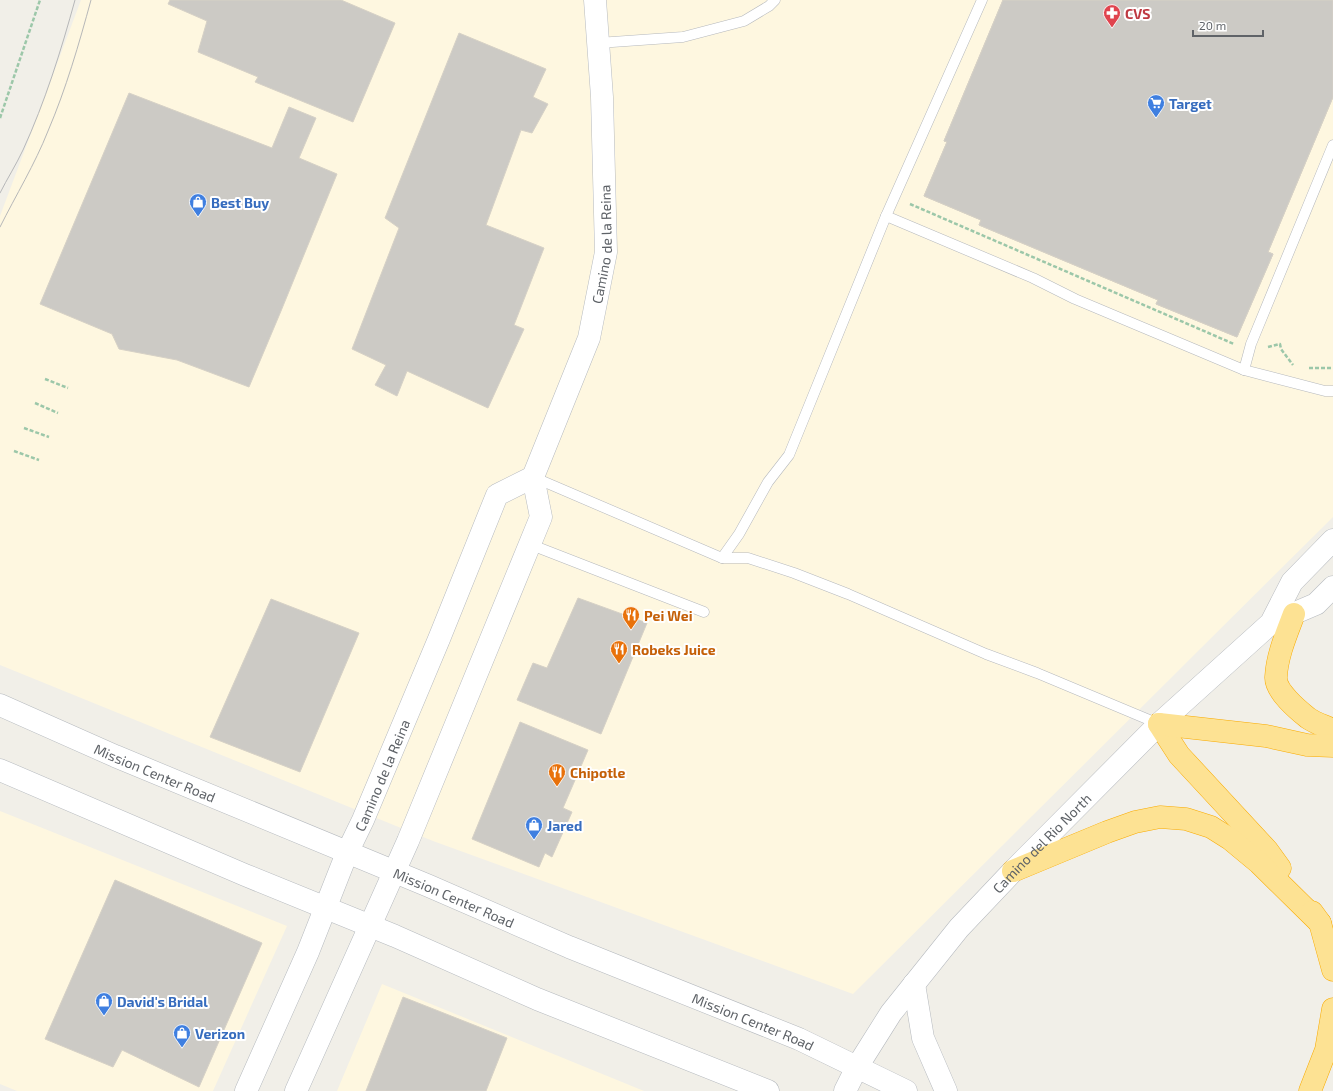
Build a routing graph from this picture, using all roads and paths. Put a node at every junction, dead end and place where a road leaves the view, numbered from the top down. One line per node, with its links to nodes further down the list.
1 (40, 0): 6 (path)
2 (595, 0): 5 (main road, Camino de la Reina)
3 (775, 0): 5 (lane)
4 (982, 0): 9 (lane)
5 (598, 43): 24 (main road, Camino de la Reina)
6 (0, 118)
7 (1333, 145): 10 (lane)
8 (910, 204): 10 (path)
9 (886, 216): 14 (lane); 27 (lane)
10 (1249, 351): 13 (path); 14 (lane)
11 (1306, 368): 12 (path)
12 (1332, 368)
13 (1296, 369)
14 (1244, 370): 17 (lane)
15 (45, 379): 16 (path)
16 (68, 388)
17 (1333, 391)
18 (35, 404): 19 (path)
19 (58, 413)
20 (24, 428): 21 (path)
21 (49, 437)
22 (14, 451): 23 (path)
23 (39, 460)
24 (533, 477): 26 (main road); 27 (lane); 37 (main road, Camino de la Reina)
25 (1333, 540): 31 (main road, Camino del Rio North)
26 (530, 544): 29 (lane); 39 (main road)
27 (722, 558): 33 (lane)
28 (1333, 587): 30 (main road, Camino del Rio North)
29 (704, 612)
30 (1294, 614): 31 (main road, Camino del Rio North); 34 (highway)
31 (1271, 623): 33 (main road, Camino del Rio North)
32 (0, 705): 37 (main road, Mission Center Road)
33 (1159, 724): 35 (highway); 38 (main road, Camino del Rio North); 41 (highway)
34 (1333, 730)
35 (1333, 746)
36 (0, 770): 40 (main road)
37 (347, 852): 39 (main road, Mission Center Road); 40 (main road, Camino de la Reina)
38 (1014, 871): 41 (highway); 44 (main road, Camino del Rio North)
39 (394, 872): 42 (main road); 46 (main road, Mission Center Road)
40 (326, 908): 42 (main road); 47 (main road, Camino de la Reina)
41 (1320, 923): 43 (highway)
42 (371, 927): 48 (main road); 49 (main road)
43 (1333, 970)
44 (914, 984): 46 (main road, Camino del Rio North); 52 (main road)
45 (1333, 1008): 53 (highway)
46 (857, 1067): 50 (main road, Camino del Rio North); 51 (main road, Mission Center Road)
47 (246, 1091)
48 (296, 1091)
49 (768, 1091)
50 (845, 1091)
51 (906, 1091)
52 (946, 1091)
53 (1310, 1091)

